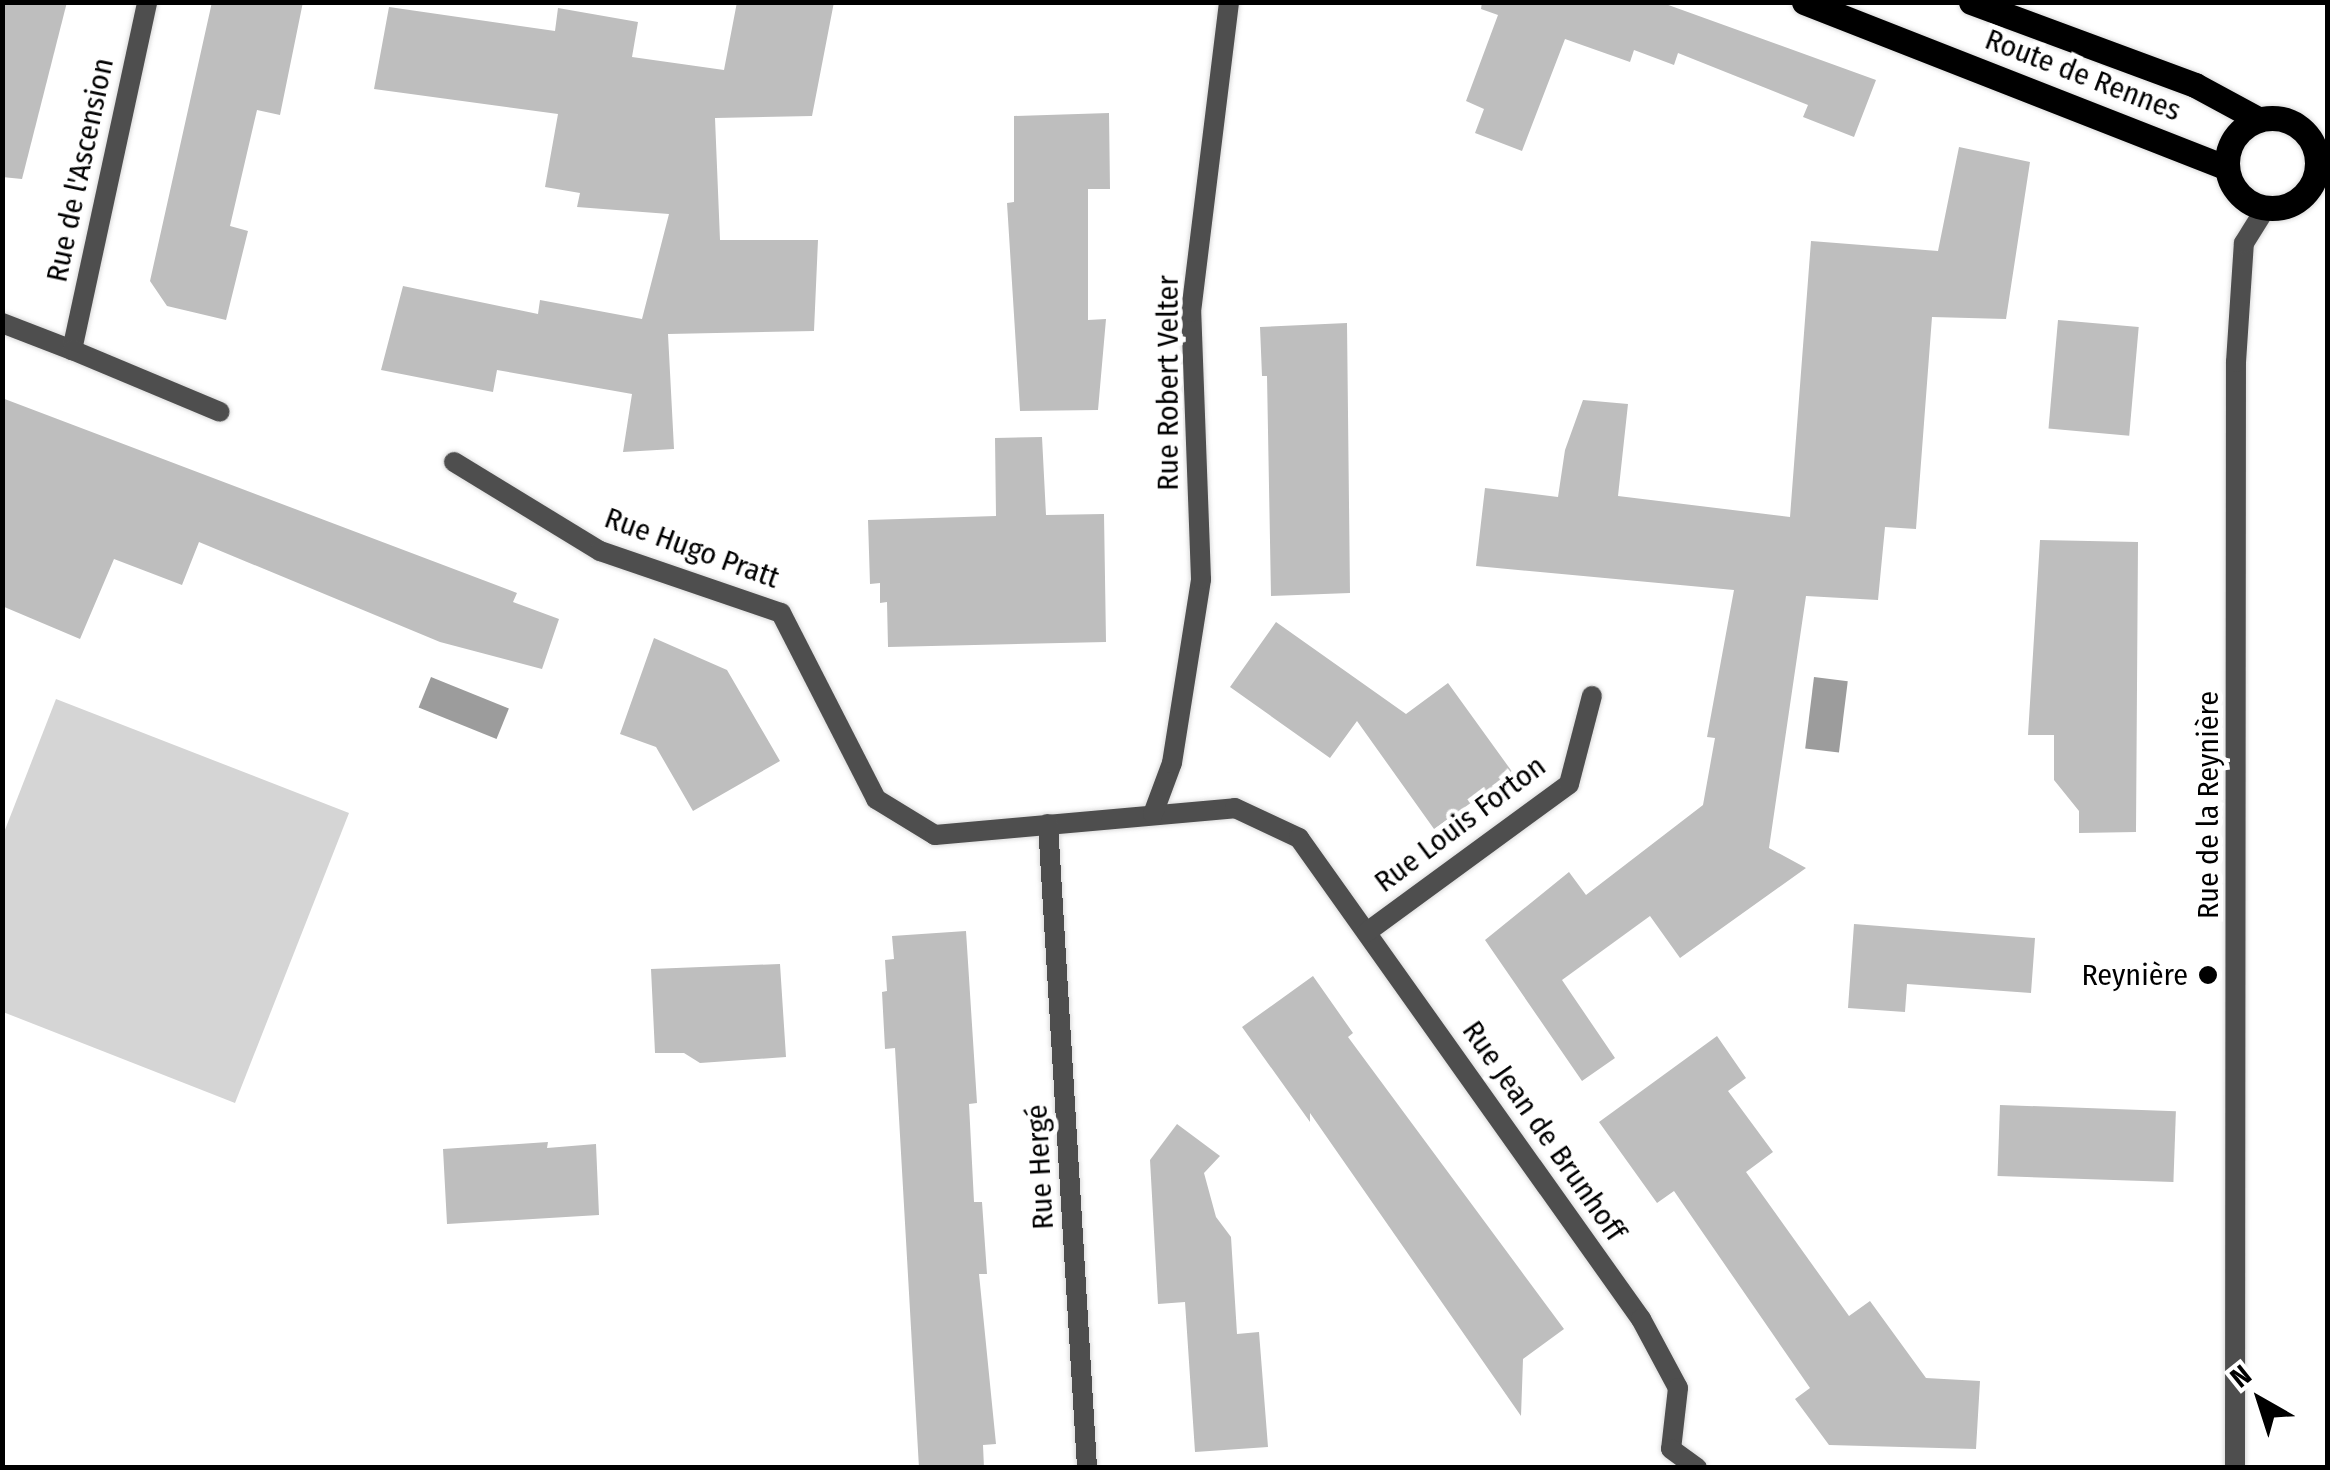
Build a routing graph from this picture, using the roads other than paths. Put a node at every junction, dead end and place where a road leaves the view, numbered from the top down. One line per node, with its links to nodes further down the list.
1 (147, 2): 11 (street, Rue de l'Ascension)
2 (1229, 2): 15 (street, Rue Robert Velter)
3 (1804, 2): 7 (main road, Route de Rennes)
4 (1971, 2): 5 (main road, Route de Rennes)
5 (2258, 118): 6 (main road); 7 (main road)
6 (2320, 142): 8 (main road)
7 (2226, 167): 9 (main road)
8 (2315, 199): 9 (main road)
9 (2265, 209): 20 (street, Rue de la Reynière)
10 (2, 323): 11 (street)
11 (72, 350): 12 (street)
12 (220, 412)
13 (454, 462): 16 (street, Rue Hugo Pratt)
14 (1592, 696): 17 (street, Rue Louis Forton)
15 (1153, 814): 16 (street); 17 (street, Rue Jean de Brunhoff)
16 (1048, 824): 18 (street, Rue Hergé)
17 (1367, 932): 19 (street, Rue Jean de Brunhoff)
18 (1087, 1468)
19 (1697, 1468)
20 (2234, 1468)

